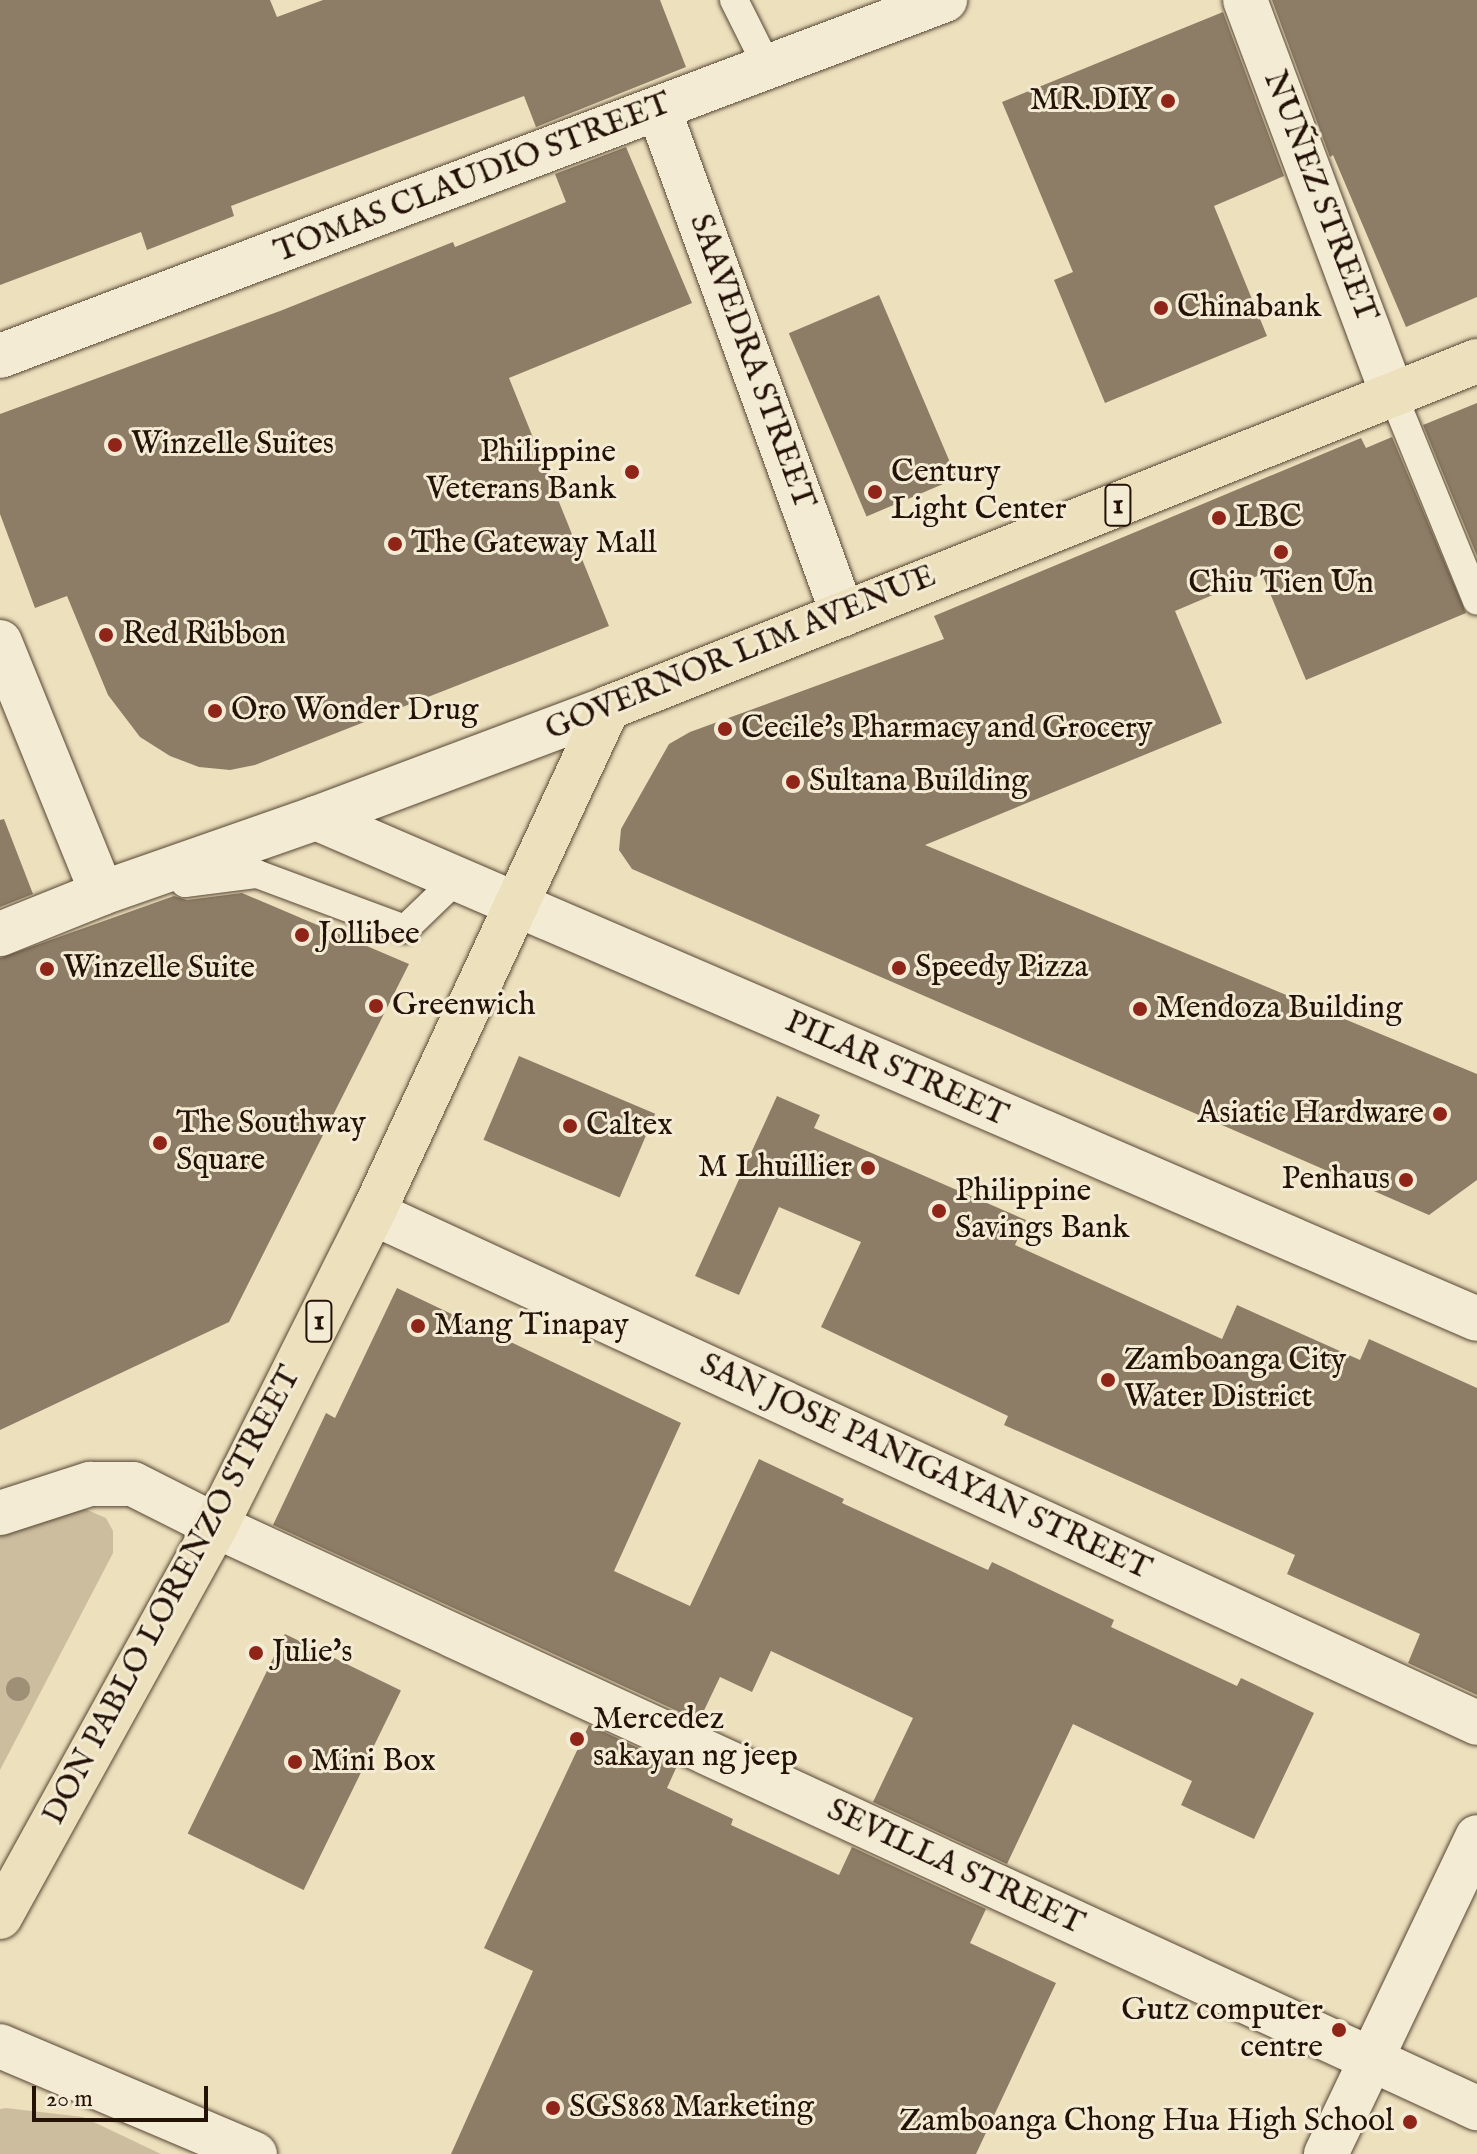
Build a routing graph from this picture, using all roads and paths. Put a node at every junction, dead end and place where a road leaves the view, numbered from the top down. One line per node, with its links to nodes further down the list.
1 (734, 0): 4 (lane)
2 (945, 0): 4 (street, TOMAS CLAUDIO STREET)
3 (1245, 0): 8 (street, NUÑEZ STREET)
4 (768, 68): 5 (street, TOMAS CLAUDIO STREET)
5 (659, 110): 6 (street, TOMAS CLAUDIO STREET); 10 (street, SAAVEDRA STREET)
6 (0, 356)
7 (1477, 361): 8 (main road, GOVERNOR LIM AVENUE / 1)
8 (1393, 395): 9 (lane); 10 (main road, GOVERNOR LIM AVENUE / 1)
9 (1477, 601)
10 (843, 615): 12 (main road, GOVERNOR LIM AVENUE / 1)
11 (0, 642): 16 (street)
12 (608, 708): 13 (street, GOVERNOR LIM AVENUE); 17 (main road, DON PABLO LORENZO STREET / 1)
13 (316, 818): 14 (street, GOVERNOR LIM AVENUE); 15 (street, PILAR STREET)
14 (177, 867): 15 (lane); 16 (street, GOVERNOR LIM AVENUE)
15 (456, 880): 17 (street, PILAR STREET)
16 (102, 893): 18 (street, GOVERNOR LIM AVENUE)
17 (516, 906): 19 (main road, DON PABLO LORENZO STREET / 1); 20 (street, PILAR STREET)
18 (0, 934)
19 (373, 1213): 22 (main road, DON PABLO LORENZO STREET / 1); 23 (street, SAN JOSE PANIGAYAN STREET)
20 (1477, 1319)
21 (0, 1513): 22 (street, SEVILLA STREET)
22 (216, 1526): 25 (main road, DON PABLO LORENZO STREET / 1); 27 (street, SEVILLA STREET)
23 (1477, 1723)
24 (1477, 1837): 27 (street)
25 (0, 1917)
26 (0, 2046): 29 (street)
27 (1371, 2060): 28 (street, SEVILLA STREET); 30 (street)
28 (1477, 2108)
29 (255, 2154)
30 (1326, 2154)

